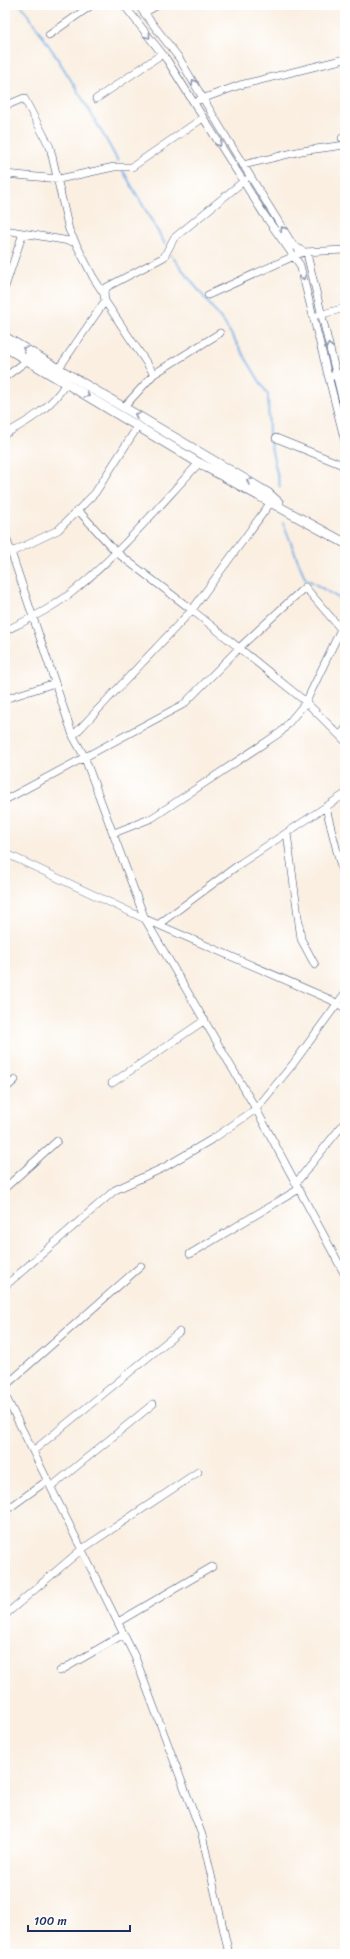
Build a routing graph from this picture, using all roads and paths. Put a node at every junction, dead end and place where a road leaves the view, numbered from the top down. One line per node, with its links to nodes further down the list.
1 (92, 5): 6 (street)
2 (124, 5): 7 (street, one-way to 7)
3 (138, 5): 5 (street)
4 (158, 5): 5 (street)
5 (144, 13): 9 (street, one-way to 5)
6 (49, 35)
7 (162, 54): 10 (street); 11 (street)
8 (345, 59): 9 (street)
9 (203, 98): 11 (street); 15 (street)
10 (96, 99)
11 (193, 103): 13 (street)
12 (5, 106): 18 (street)
13 (203, 118): 18 (street); 19 (street, one-way to 19)
14 (345, 145): 15 (street)
15 (243, 165): 17 (street)
16 (5, 174): 18 (street)
17 (249, 174): 19 (street); 24 (street, one-way to 17)
18 (59, 179): 22 (street)
19 (243, 183): 25 (street); 28 (street)
20 (5, 230): 21 (street)
21 (23, 233): 22 (street); 26 (street)
22 (76, 242): 28 (street)
23 (345, 250): 24 (street)
24 (303, 252): 25 (street); 30 (street)
25 (293, 256): 27 (street); 31 (street, one-way to 31)
26 (5, 288)
27 (208, 295)
28 (105, 297): 36 (street); 38 (street)
29 (345, 308): 30 (street)
30 (322, 314): 31 (street); 39 (street, one-way to 30)
31 (313, 316): 40 (street)
32 (220, 333): 38 (street)
33 (5, 337): 36 (main road, one-way to 33)
34 (5, 347): 35 (main road)
35 (28, 360): 41 (street); 42 (main road)
36 (59, 368): 43 (main road)
37 (345, 373): 39 (street)
38 (154, 374): 43 (street)
39 (336, 375): 40 (street); 44 (street)
40 (328, 377): 48 (street)
41 (5, 378)
42 (66, 383): 45 (main road, one-way to 45); 46 (street)
43 (124, 407): 51 (main road, one-way to 43)
44 (345, 411)
45 (138, 426): 49 (main road); 52 (street)
46 (5, 434)
47 (276, 438): 50 (street)
48 (345, 442)
49 (199, 463): 51 (main road); 56 (street)
50 (345, 466)
51 (273, 500): 54 (main road); 57 (street)
52 (78, 510): 55 (street); 56 (street)
53 (5, 534): 55 (street)
54 (345, 543)
55 (9, 549): 58 (street)
56 (116, 552): 57 (street); 58 (street)
57 (192, 610): 61 (street); 66 (street)
58 (34, 617): 59 (street); 62 (street)
59 (5, 631)
60 (343, 631): 61 (street); 64 (street)
61 (239, 648): 64 (street); 68 (street)
62 (55, 683): 63 (street); 66 (street)
63 (5, 698)
64 (306, 702): 67 (street); 72 (street)
65 (345, 728): 67 (street)
66 (73, 736): 68 (street)
67 (343, 739)
68 (84, 756): 70 (street); 72 (street)
69 (345, 794): 71 (street)
70 (5, 800)
71 (326, 808): 73 (street); 75 (street)
72 (114, 833): 76 (street)
73 (287, 833): 77 (street); 78 (street)
74 (5, 853): 76 (street)
75 (345, 883)
76 (145, 919): 77 (street); 82 (street)
77 (158, 924): 80 (street)
78 (315, 965)
79 (345, 993): 80 (street)
80 (336, 1003): 81 (street); 86 (street)
81 (345, 1008)
82 (205, 1020): 84 (street); 86 (street)
83 (15, 1080): 85 (street)
84 (112, 1082)
85 (5, 1089)
86 (256, 1109): 89 (street); 94 (street)
87 (345, 1122): 89 (street)
88 (57, 1141): 90 (street)
89 (298, 1186): 91 (street); 93 (street)
90 (5, 1188)
91 (190, 1254)
92 (141, 1266): 96 (street)
93 (345, 1275)
94 (5, 1286)
95 (179, 1332): 99 (street)
96 (5, 1386)
97 (5, 1396): 99 (street)
98 (153, 1404): 101 (street)
99 (33, 1451): 101 (street)
100 (198, 1472): 103 (street)
101 (50, 1484): 102 (street); 103 (street)
102 (5, 1511)
103 (82, 1549): 105 (street); 106 (street)
104 (212, 1567): 106 (street)
105 (5, 1615)
106 (118, 1622): 107 (street)
107 (124, 1634): 108 (street); 109 (street)
108 (60, 1671)
109 (229, 1954)

